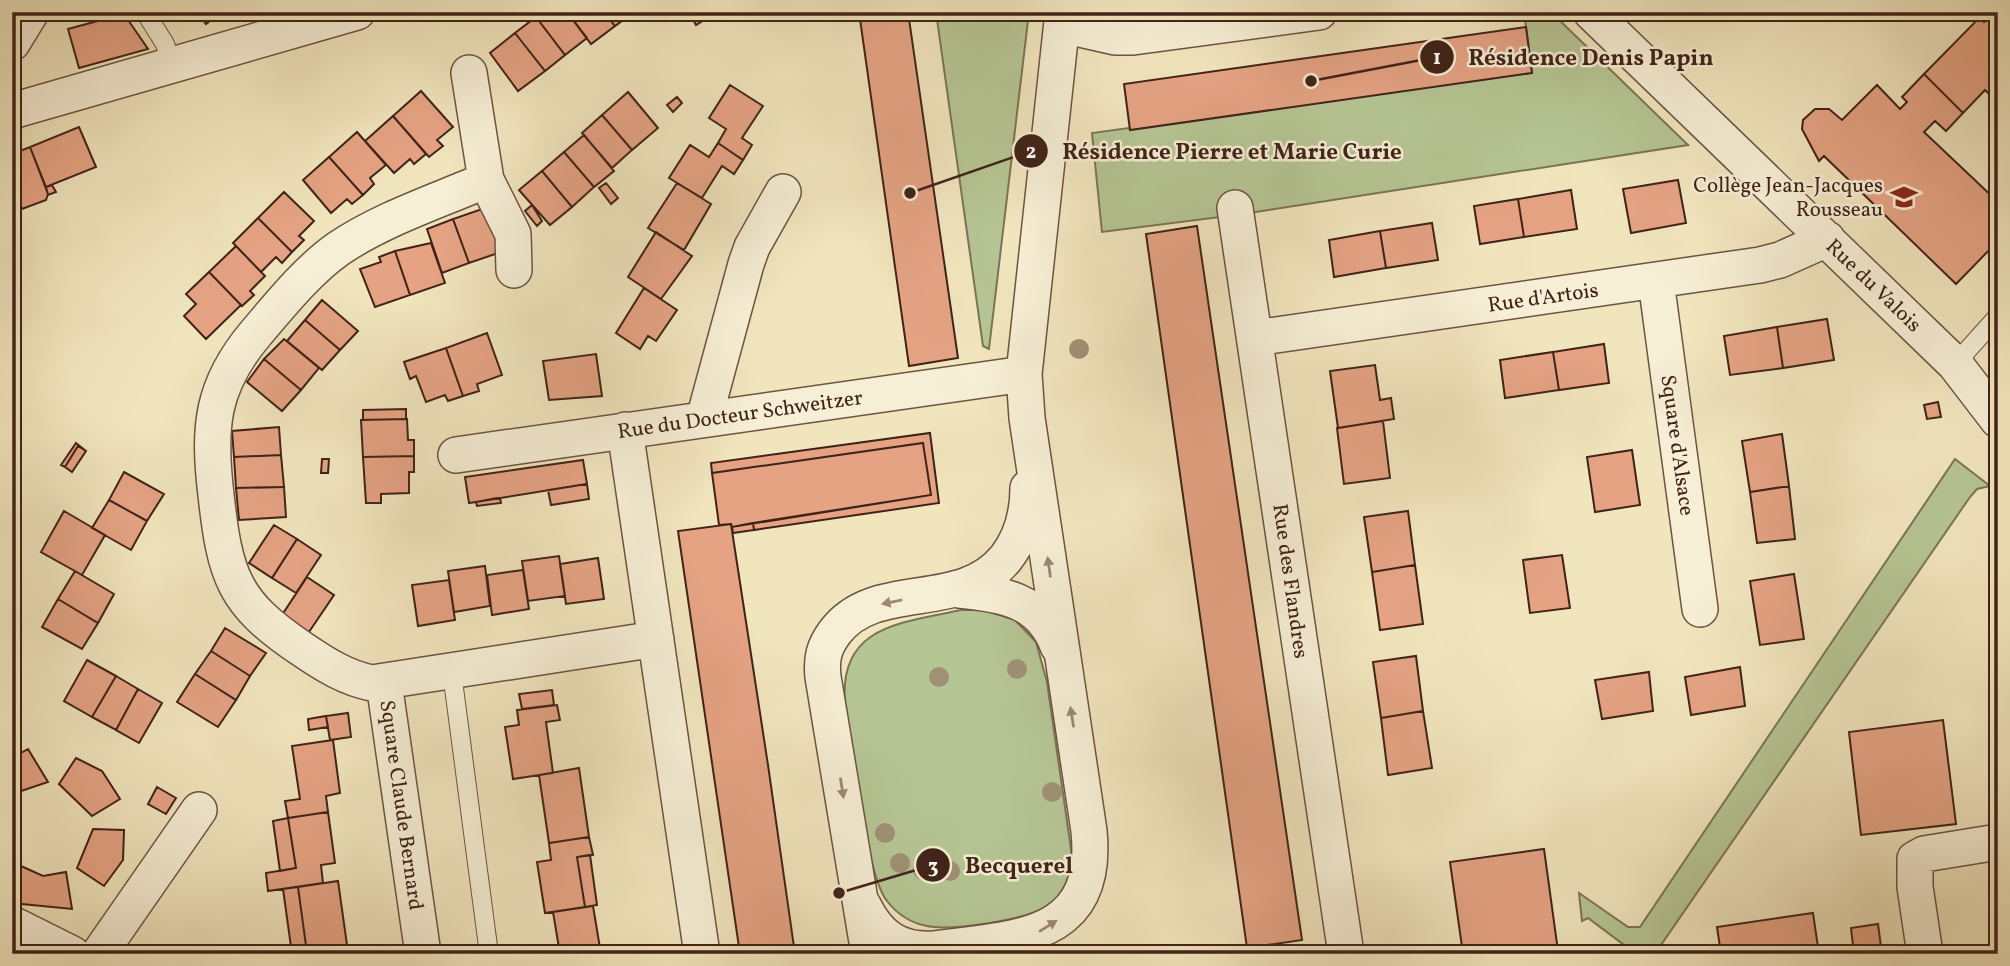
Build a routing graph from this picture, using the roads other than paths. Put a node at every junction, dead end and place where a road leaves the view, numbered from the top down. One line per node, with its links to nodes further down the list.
1 (31, 12): 7 (street)
2 (145, 12): 8 (lane)
3 (357, 12): 8 (street)
4 (1319, 12): 6 (street)
5 (1591, 12): 14 (street, Rue du Valois)
6 (1063, 19): 20 (street)
7 (12, 43)
8 (172, 66): 10 (street)
9 (469, 73): 11 (street)
10 (12, 111)
11 (486, 180): 15 (street); 31 (street)
12 (783, 192): 22 (street)
13 (1235, 208): 18 (street, Rue des Flandres)
14 (1827, 239): 16 (street, Rue d'Artois); 19 (street, Rue du Valois)
15 (514, 271)
16 (1656, 281): 18 (street, Rue d'Artois); 27 (street, Square d'Alsace)
17 (1998, 316): 19 (lane)
18 (1255, 338): 43 (street, Rue des Flandres)
19 (1955, 364): 23 (street, Rue du Valois)
20 (1024, 374): 21 (street); 22 (street, Rue du Docteur Schweitzer)
21 (1027, 418): 26 (street); 29 (street, one-way to 21)
22 (704, 419): 24 (street, Rue du Docteur Schweitzer)
23 (1998, 420)
24 (625, 430): 25 (street, Rue du Docteur Schweitzer); 28 (street)
25 (456, 455)
26 (959, 590): 29 (street); 34 (street, one-way to 34)
27 (1700, 608)
28 (656, 639): 30 (street, Square Claude Bernard); 41 (street)
29 (1063, 659): 36 (street, one-way to 29)
30 (452, 673): 31 (street, Square Claude Bernard); 40 (lane)
31 (384, 683): 39 (street, Square Claude Bernard)
32 (199, 810): 38 (street)
33 (1998, 842): 44 (street)
34 (860, 901): 36 (street); 42 (street)
35 (12, 924): 37 (street)
36 (929, 952)
37 (72, 954)
38 (99, 954)
39 (423, 954)
40 (489, 954)
41 (702, 954)
42 (869, 954)
43 (1346, 954)
44 (1925, 954)

